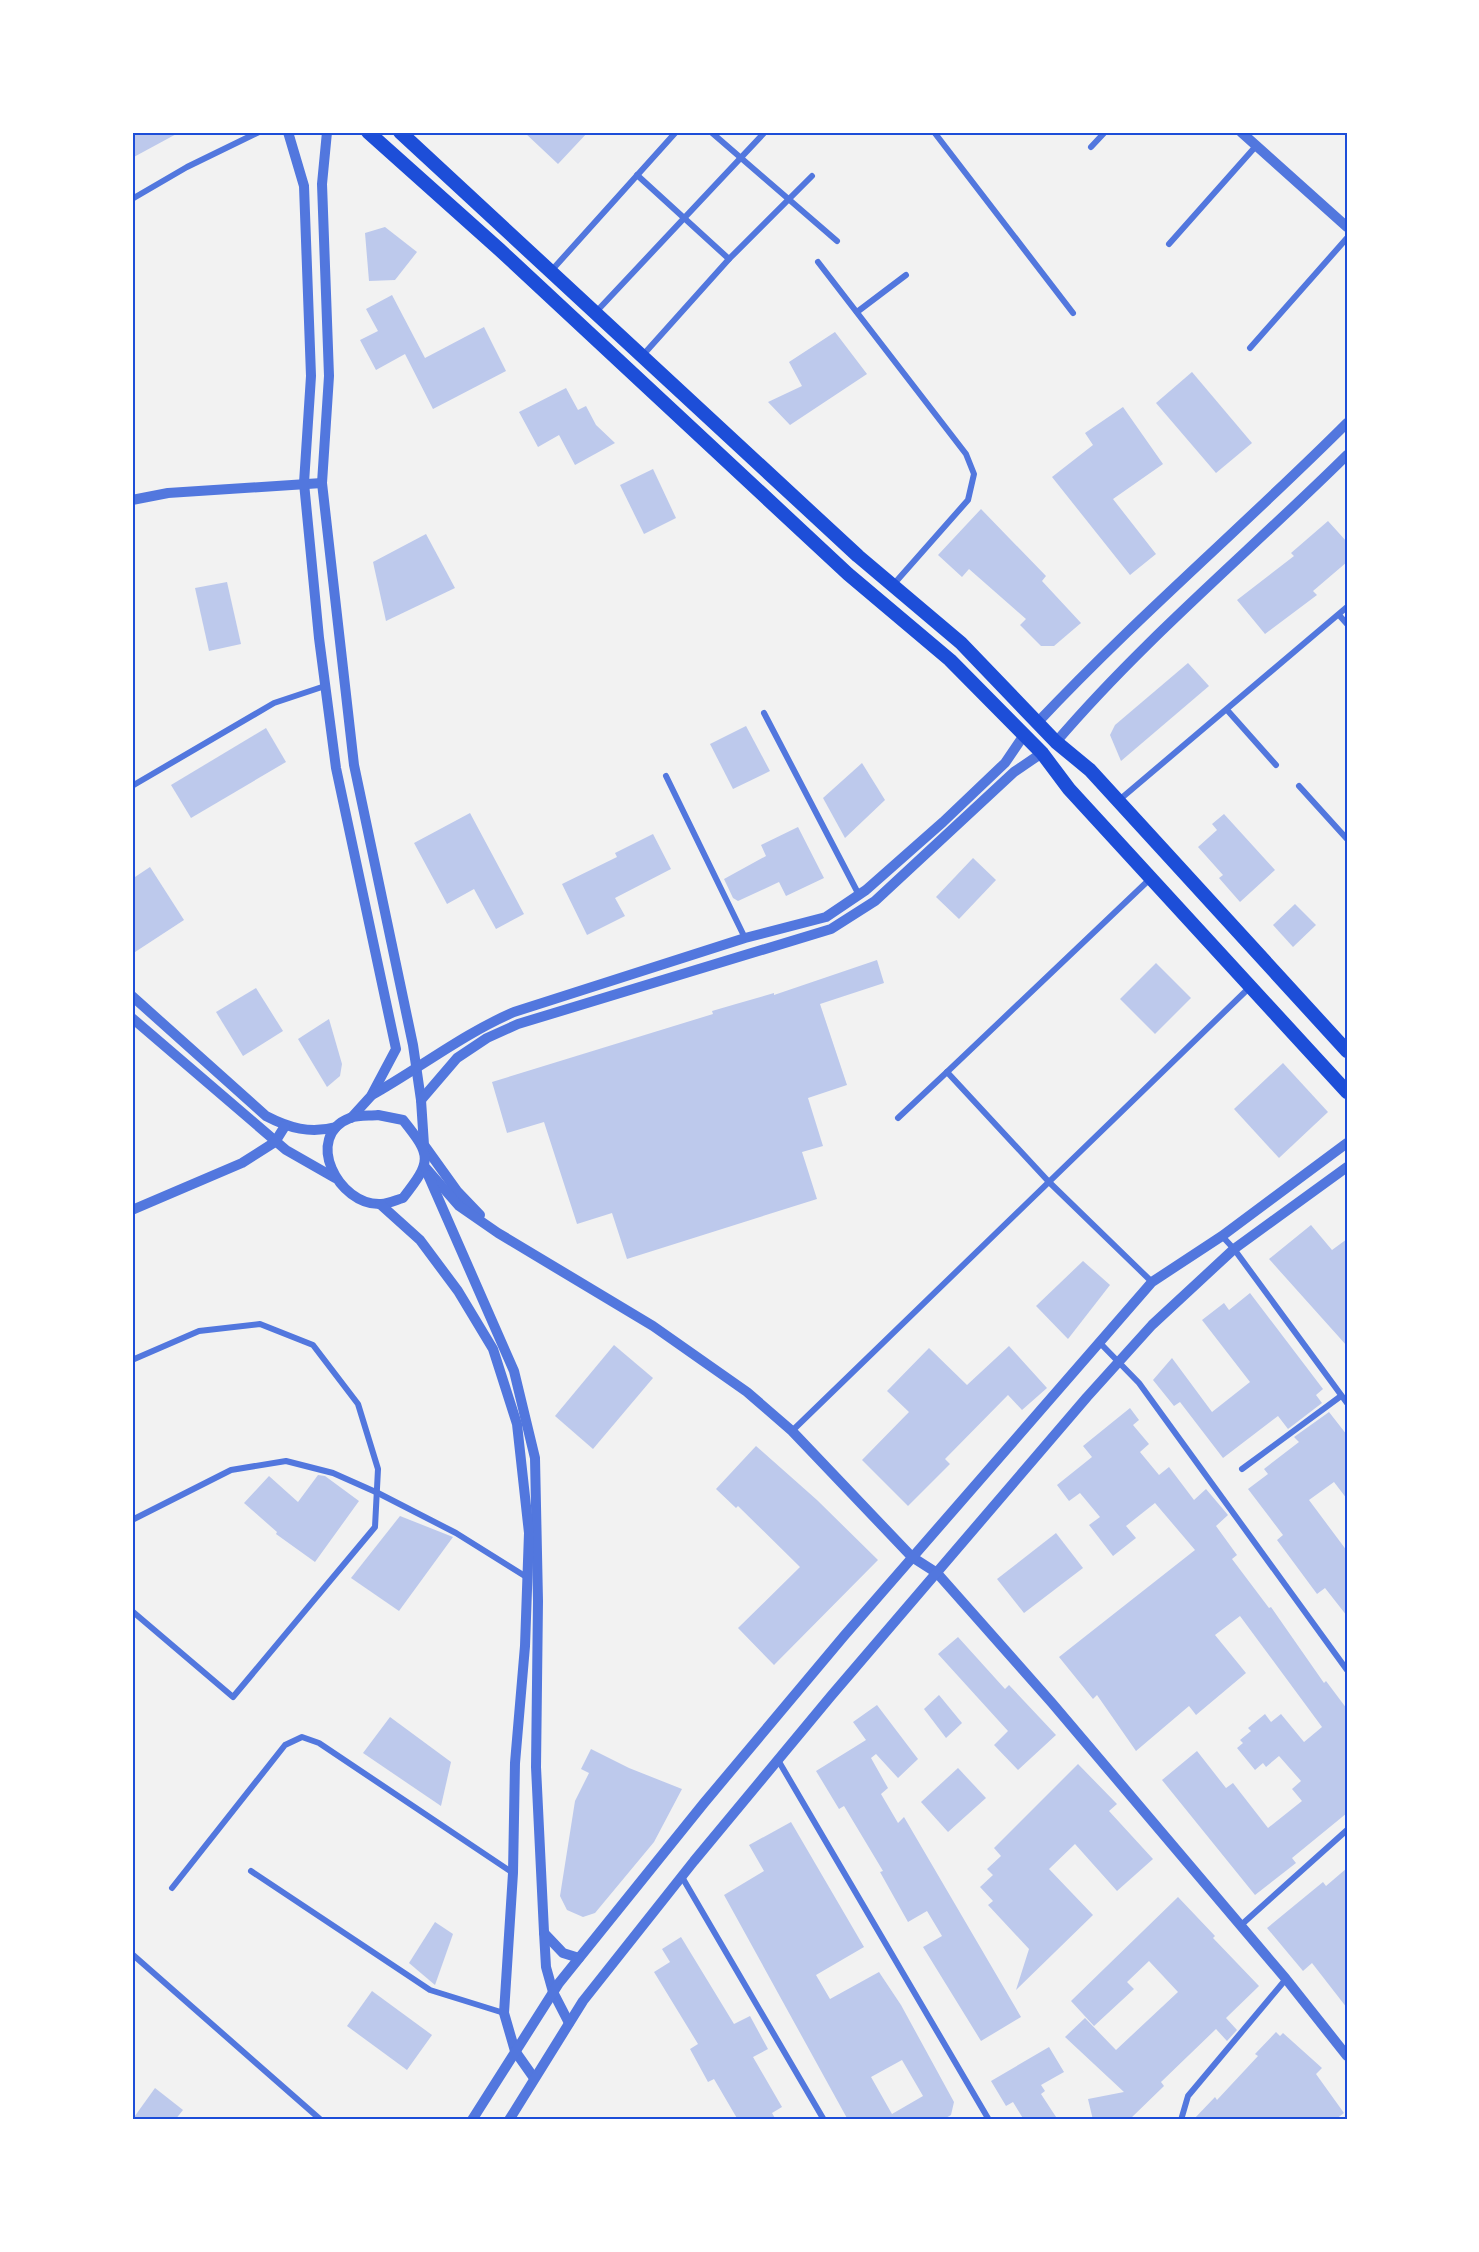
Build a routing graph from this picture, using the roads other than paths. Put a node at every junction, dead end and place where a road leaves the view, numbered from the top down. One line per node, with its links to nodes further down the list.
1 (259, 132): 17 (street)
2 (288, 132): 35 (street)
3 (327, 132): 36 (street)
4 (368, 132): 46 (main road)
5 (400, 132): 26 (main road)
6 (676, 132): 15 (street)
7 (711, 132): 14 (street)
8 (934, 132): 30 (street)
9 (1104, 132): 13 (street)
10 (1241, 132): 12 (street)
11 (764, 133): 14 (street)
12 (1256, 146): 20 (street); 23 (street)
13 (1091, 147)
14 (741, 158): 18 (street); 19 (street)
15 (638, 176): 19 (street); 26 (street)
16 (812, 176): 18 (street)
17 (132, 199)
18 (790, 200): 22 (street); 24 (street)
19 (684, 218): 24 (street); 28 (street)
20 (1345, 222)
21 (1347, 238): 31 (street)
22 (837, 241)
23 (1169, 244)
24 (729, 259): 32 (street)
25 (818, 262): 29 (street)
26 (552, 270): 28 (main road)
27 (906, 276): 29 (street)
28 (596, 312): 32 (main road)
29 (857, 312): 38 (street)
30 (1073, 313)
31 (1250, 348)
32 (643, 355): 38 (main road)
33 (1347, 423): 45 (street)
34 (1347, 455): 47 (street)
35 (304, 483): 36 (street); 37 (street); 42 (street)
36 (322, 483): 62 (street)
37 (132, 500)
38 (893, 585): 45 (main road)
39 (1347, 607): 40 (street)
40 (1339, 615): 41 (street); 43 (street)
41 (1347, 624)
42 (325, 686): 51 (street); 65 (street)
43 (1227, 711): 49 (street); 53 (street)
44 (764, 712): 56 (street)
45 (1038, 722): 46 (main road); 47 (main road)
46 (1024, 735): 48 (main road); 56 (street)
47 (1056, 742): 48 (main road); 53 (main road)
48 (1042, 753): 55 (main road); 66 (street)
49 (1276, 765)
50 (666, 776): 57 (street)
51 (132, 786)
52 (1299, 786): 54 (street)
53 (1118, 801): 61 (main road)
54 (1347, 839)
55 (1150, 878): 58 (main road); 63 (street)
56 (859, 895): 57 (street)
57 (745, 938): 62 (street)
58 (1250, 987): 64 (main road); 77 (street)
59 (132, 996): 69 (street)
60 (132, 1018): 71 (street)
61 (1347, 1051)
62 (417, 1070): 65 (street); 66 (street)
63 (947, 1072): 68 (street); 77 (street)
64 (1347, 1092)
65 (371, 1096): 67 (street)
66 (421, 1100): 73 (street)
67 (351, 1118): 70 (street); 73 (street)
68 (898, 1118)
69 (285, 1126): 70 (street); 71 (street)
70 (336, 1127): 76 (street)
71 (275, 1142): 76 (street); 79 (street)
72 (1347, 1143): 81 (street)
73 (423, 1145): 74 (street); 80 (street)
74 (425, 1167): 78 (street); 80 (street); 95 (street)
75 (1347, 1167): 82 (street)
76 (334, 1178): 78 (street)
77 (1049, 1182): 83 (street); 89 (street)
78 (380, 1204): 95 (street)
79 (132, 1210)
80 (498, 1233): 89 (street)
81 (1221, 1236): 82 (street); 83 (street)
82 (1234, 1249): 86 (street); 87 (street)
83 (1152, 1282): 84 (street)
84 (1100, 1343): 86 (street); 93 (street)
85 (132, 1360): 91 (street)
86 (1120, 1361): 94 (street); 97 (street)
87 (1341, 1396): 88 (street); 90 (street)
88 (1347, 1403)
89 (792, 1431): 93 (street)
90 (1242, 1468)
91 (378, 1493): 92 (street); 95 (street); 96 (street)
92 (132, 1520)
93 (912, 1557): 94 (street); 107 (street)
94 (937, 1573): 98 (street); 104 (street)
95 (533, 1578): 101 (street); 105 (street)
96 (132, 1611)
97 (1347, 1670)
98 (778, 1760): 102 (street); 119 (street)
99 (1347, 1830): 104 (street)
100 (251, 1871): 110 (street)
101 (513, 1873): 103 (street); 110 (street)
102 (682, 1877): 111 (street); 118 (street)
103 (172, 1888)
104 (1240, 1927): 108 (street)
105 (544, 1932): 107 (street); 109 (street)
106 (132, 1954): 115 (street)
107 (579, 1958): 109 (street)
108 (1286, 1978): 113 (street); 120 (street)
109 (553, 1992): 111 (street); 112 (street)
110 (504, 2013): 112 (street)
111 (569, 2023): 114 (street)
112 (515, 2051): 114 (street); 116 (street)
113 (1347, 2056)
114 (534, 2078): 117 (street)
115 (321, 2120)
116 (472, 2120)
117 (509, 2120)
118 (824, 2120)
119 (988, 2120)
120 (1181, 2120)

